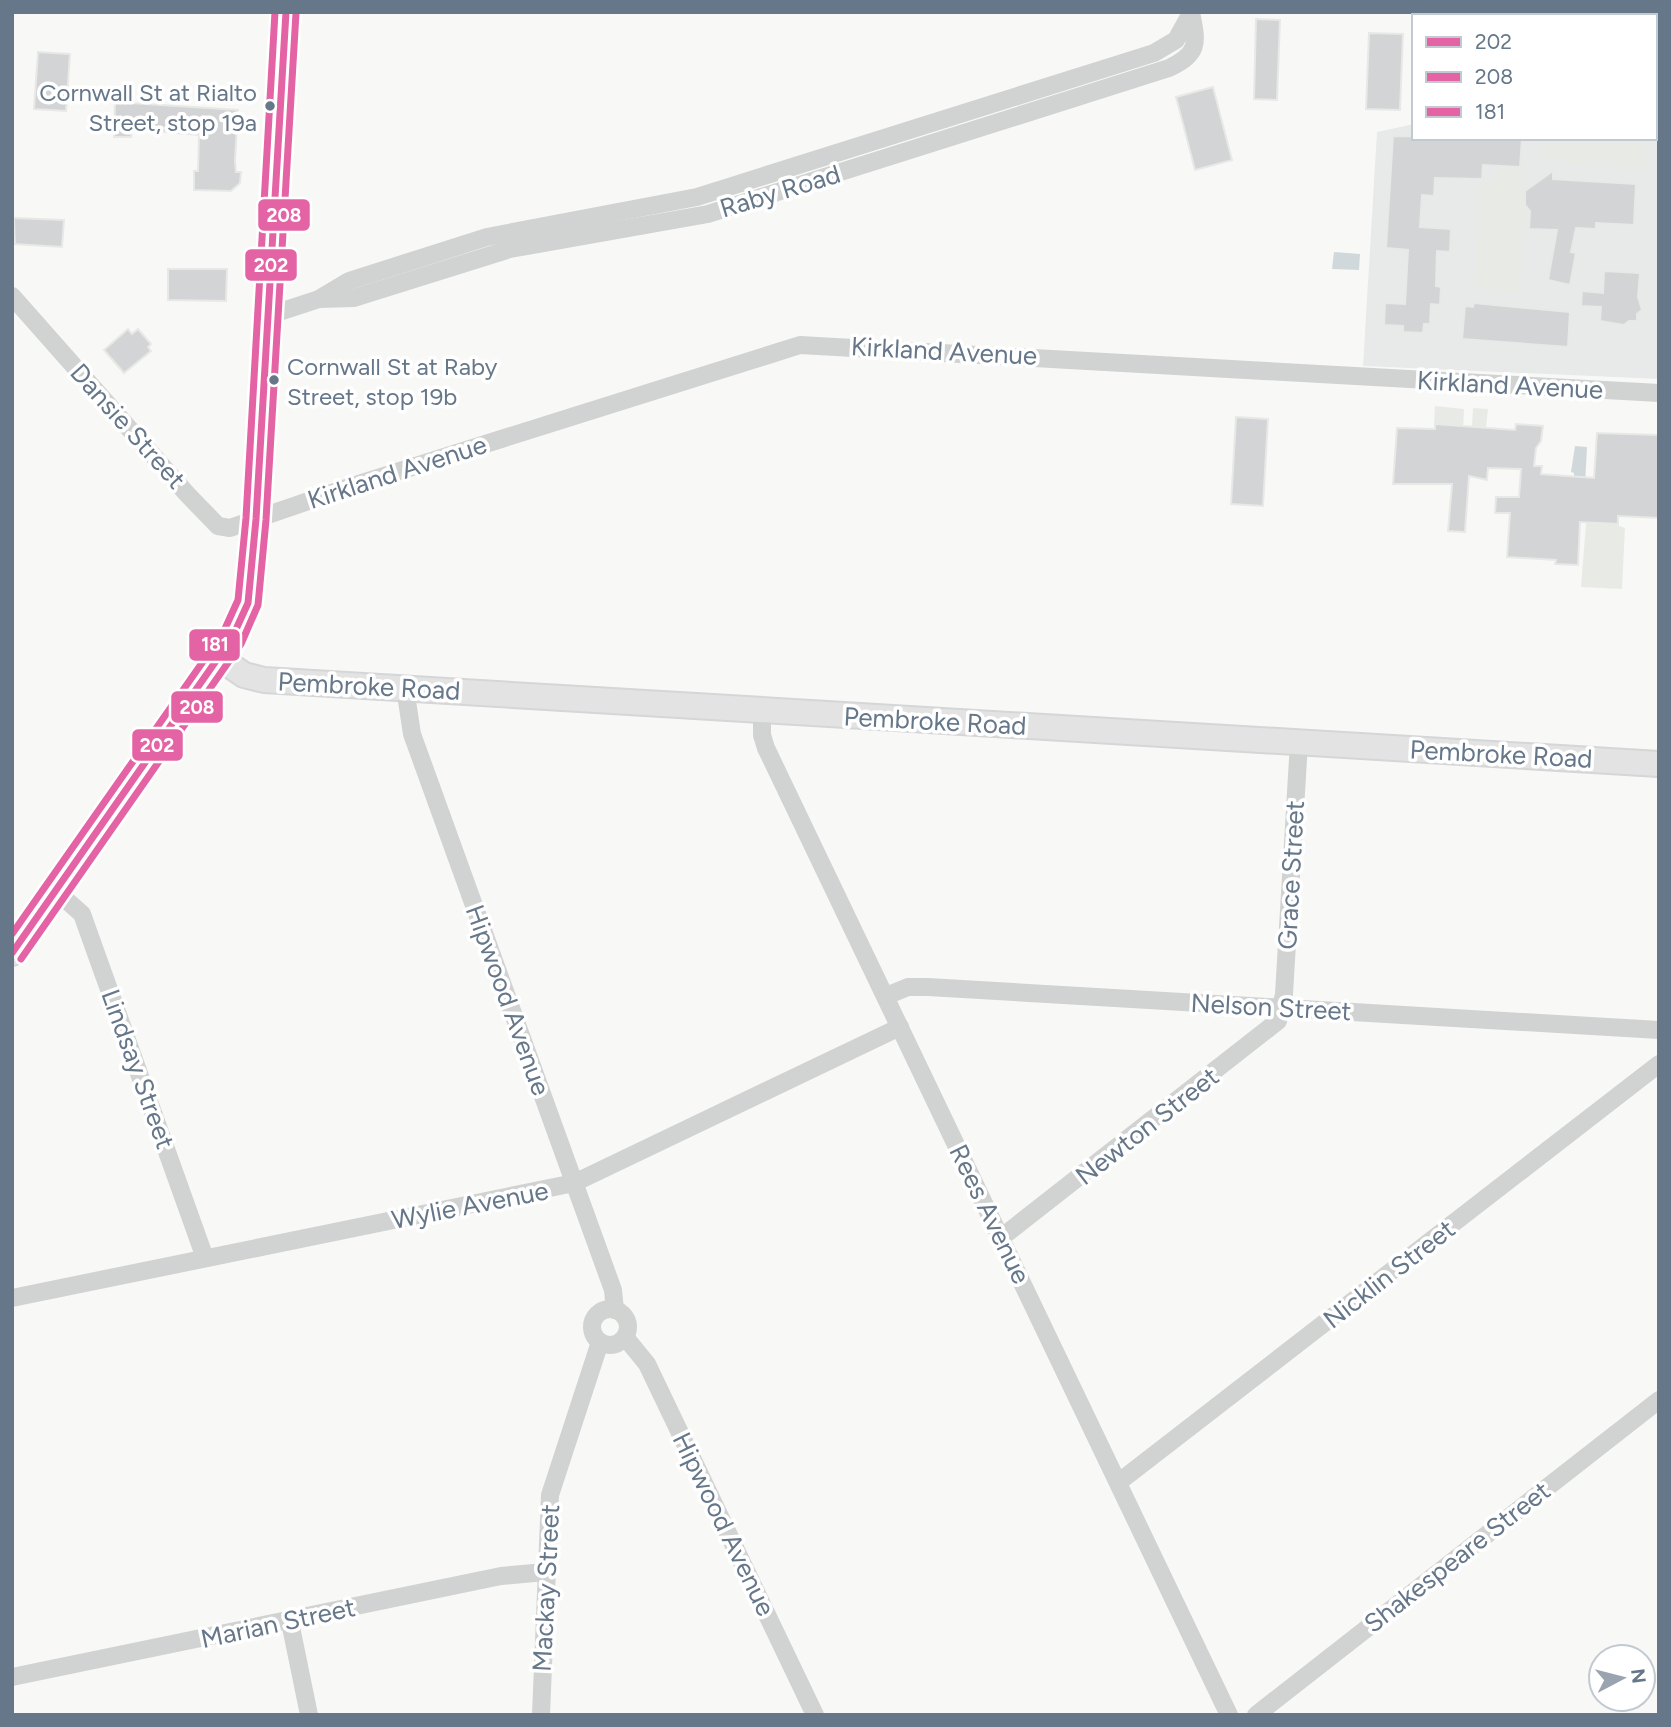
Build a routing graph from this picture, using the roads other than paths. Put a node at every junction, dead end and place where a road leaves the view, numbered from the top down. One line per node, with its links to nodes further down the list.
1 (286, 12): 4 (street)
2 (1191, 13): 4 (street, Raby Road)
3 (12, 296): 6 (street, Dansie Street)
4 (267, 316): 6 (street)
5 (1659, 393): 6 (street, Kirkland Avenue)
6 (256, 519): 7 (street)
7 (218, 657): 8 (street, Pembroke Road); 12 (street)
8 (405, 688): 9 (street, Pembroke Road); 19 (street, Hipwood Avenue)
9 (762, 710): 10 (street, Pembroke Road); 14 (street, Rees Avenue)
10 (1299, 742): 11 (street, Pembroke Road); 15 (street, Grace Street)
11 (1659, 764)
12 (56, 891): 13 (street); 21 (street, Lindsay Street)
13 (12, 953)
14 (886, 996): 15 (street, Nelson Street); 16 (street, Rees Avenue)
15 (1283, 1008): 17 (street, Nelson Street); 20 (street, Newton Street)
16 (900, 1027): 19 (street, Wylie Avenue); 20 (street, Rees Avenue)
17 (1659, 1030)
18 (1659, 1065): 27 (street, Nicklin Street)
19 (574, 1183): 21 (street, Wylie Avenue); 23 (street, Hipwood Avenue)
20 (1002, 1237): 27 (street, Rees Avenue)
21 (205, 1258): 22 (street, Wylie Avenue)
22 (12, 1298)
23 (615, 1310): 24 (street); 25 (street)
24 (625, 1337): 25 (street); 33 (street, Hipwood Avenue)
25 (600, 1342): 28 (street, Mackay Street)
26 (1659, 1400): 35 (street, Shakespeare Street)
27 (1119, 1482): 34 (street, Rees Avenue)
28 (545, 1572): 29 (street, Marian Street); 32 (street, Mackay Street)
29 (290, 1622): 30 (street, Marian Street); 31 (street)
30 (12, 1677)
31 (309, 1715)
32 (541, 1715)
33 (815, 1715)
34 (1229, 1715)
35 (1256, 1715)

